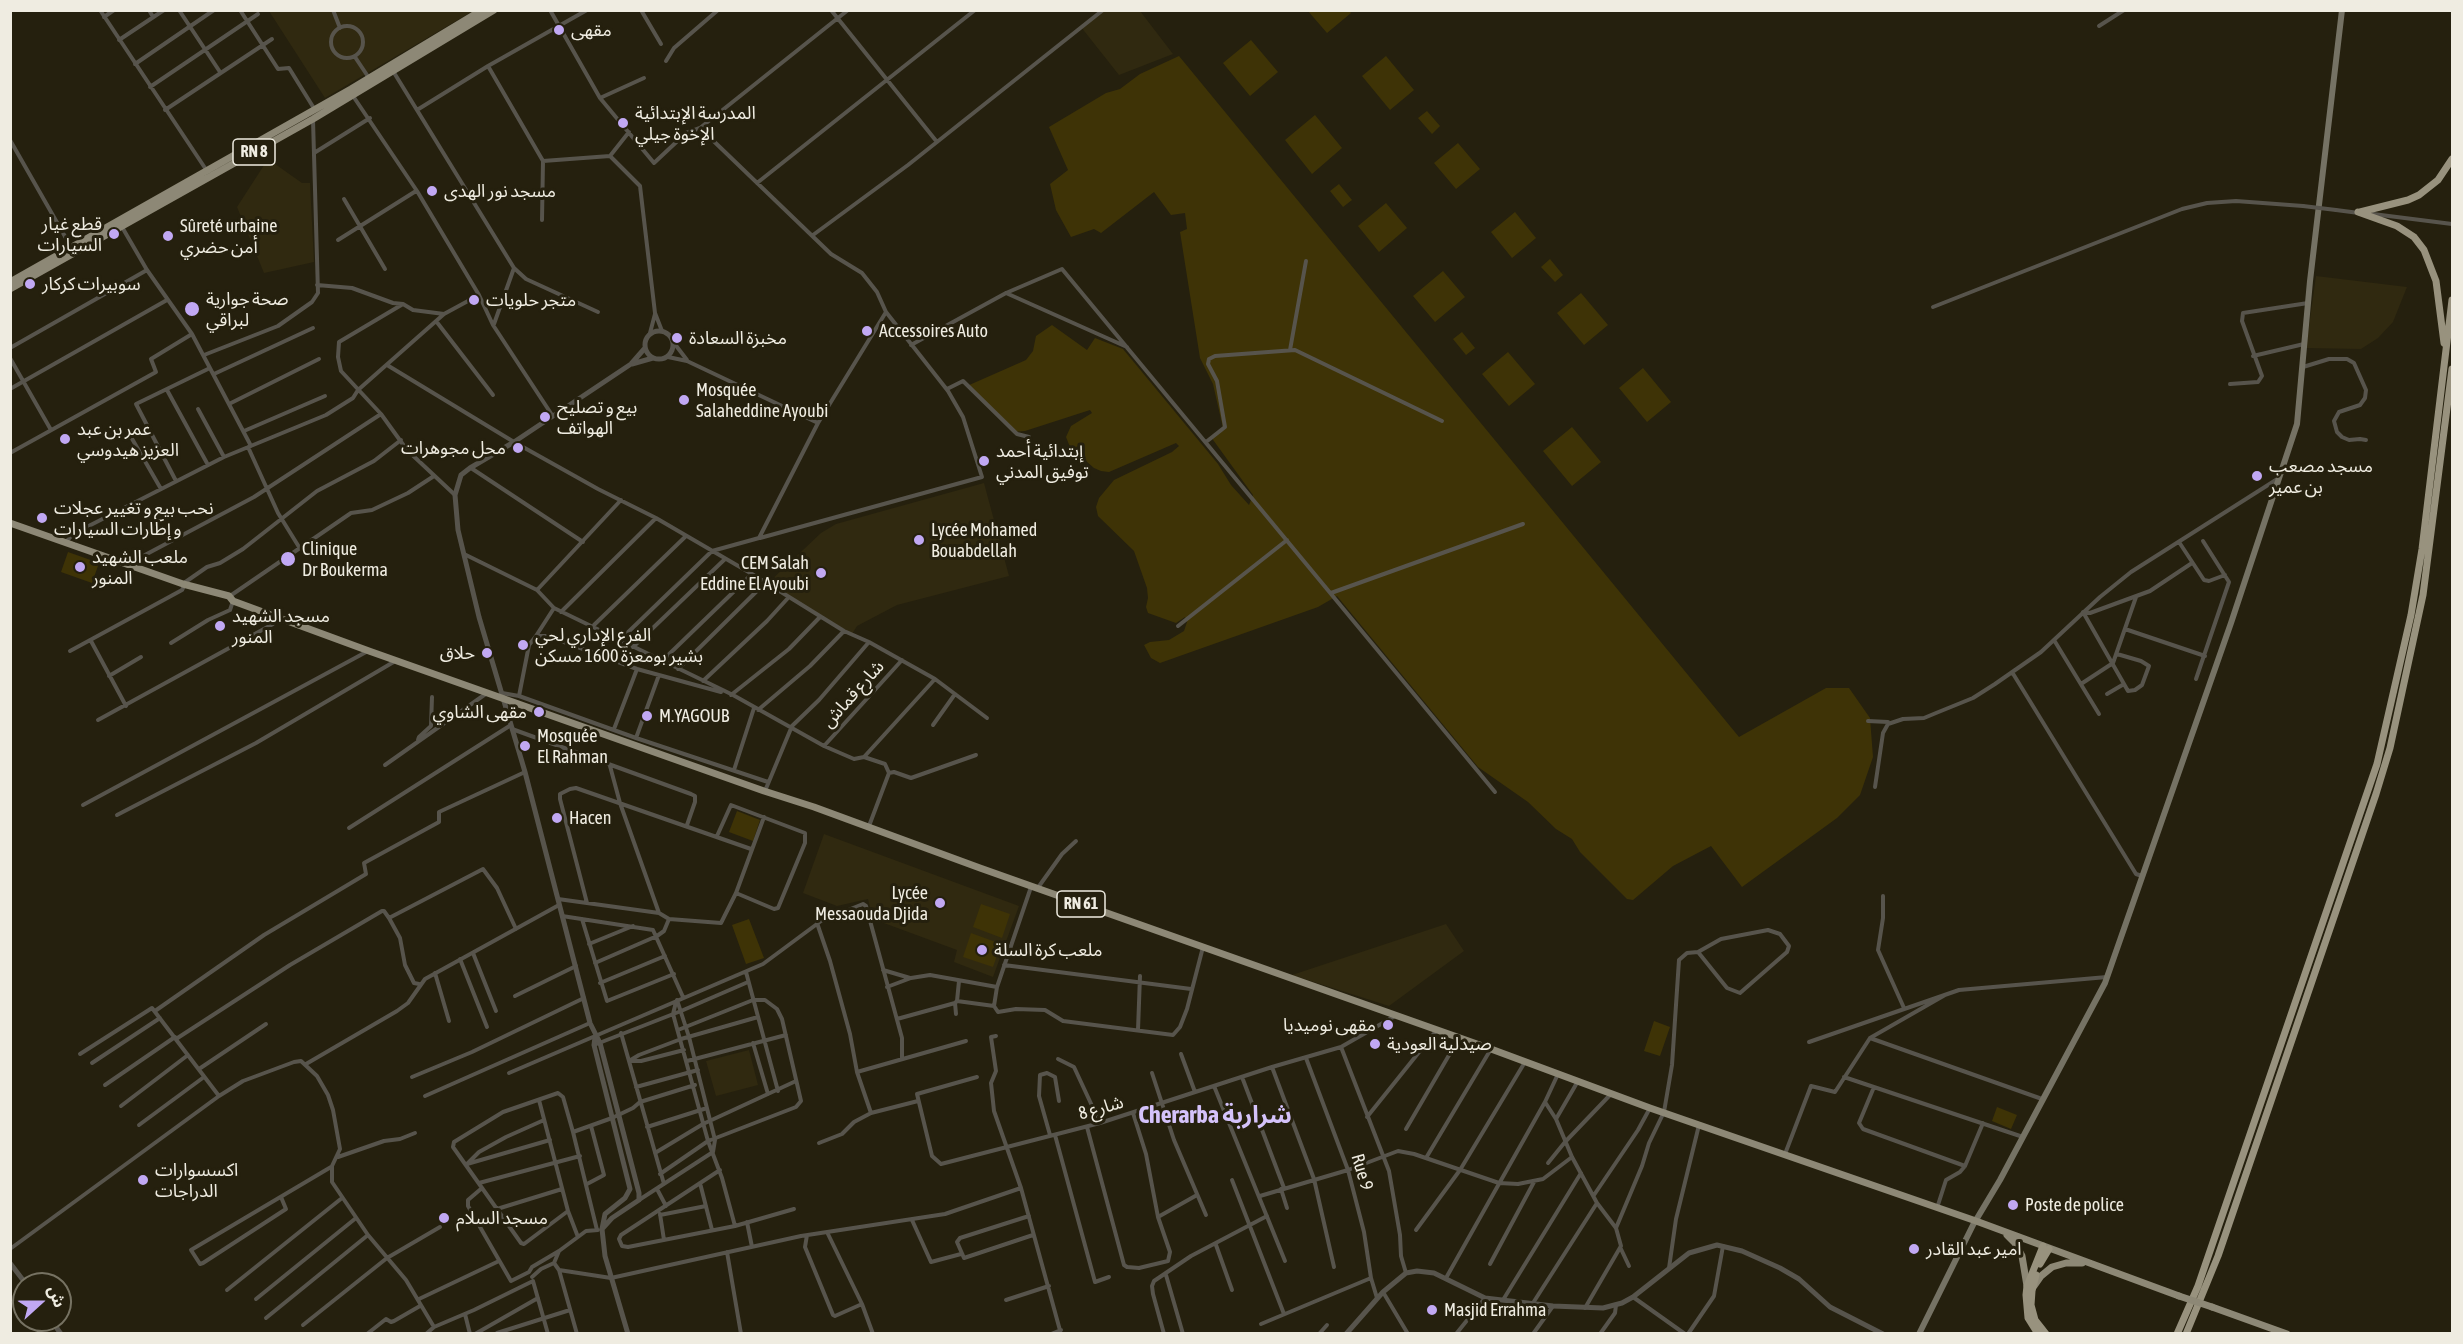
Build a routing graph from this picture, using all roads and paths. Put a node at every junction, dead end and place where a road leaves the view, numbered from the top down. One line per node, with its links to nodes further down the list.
1 (100, 10): 22 (street)
2 (114, 10): 22 (street)
3 (149, 10): 23 (street)
4 (164, 10): 23 (street)
5 (179, 10): 27 (street)
6 (214, 10): 27 (street)
7 (240, 10): 25 (street)
8 (333, 10): 29 (street)
9 (482, 10): 41 (main road, RN 8)
10 (494, 10): 39 (main road, RN 8)
11 (550, 10): 28 (street)
12 (587, 10): 28 (street)
13 (642, 10): 32 (street)
14 (718, 10): 36 (street)
15 (831, 10): 24 (street)
16 (848, 10): 24 (street)
17 (975, 10): 43 (street)
18 (1103, 10): 55 (street)
19 (2124, 10): 26 (street)
20 (2342, 10): 84 (main road)
21 (258, 14): 25 (street)
22 (104, 17): 31 (street)
23 (153, 17): 31 (street)
24 (837, 19): 43 (street); 52 (street)
25 (248, 22): 33 (street); 34 (street)
26 (2098, 26)
27 (190, 27): 34 (street); 37 (street)
28 (560, 27): 38 (street); 46 (street)
29 (340, 28): 35 (street); 35 (street)
30 (272, 39): 33 (street)
31 (119, 40): 37 (street)
32 (661, 44)
33 (262, 46): 40 (street); 48 (street)
34 (206, 50): 40 (street); 44 (street)
35 (356, 57): 41 (street)
36 (666, 61)
37 (135, 64): 44 (street)
38 (488, 66): 49 (street); 60 (street)
39 (393, 70): 45 (main road, RN 8); 49 (street)
40 (220, 72): 47 (street)
41 (369, 78): 45 (main road, RN 8)
42 (644, 78): 46 (street)
43 (887, 82): 55 (street); 62 (street)
44 (150, 87): 47 (street)
45 (352, 92): 48 (main road, RN 8); 50 (street); 51 (main road, RN 8)
46 (600, 98): 53 (street)
47 (165, 110): 61 (street)
48 (315, 110): 61 (main road, RN 8)
49 (417, 110): 74 (street)
50 (370, 118): 57 (street); 63 (street)
51 (313, 119): 57 (street); 67 (main road, RN 8)
52 (699, 128): 53 (street); 62 (street)
53 (629, 132): 58 (street)
54 (10, 140): 56 (street)
55 (937, 142): 70 (street)
56 (12, 146): 72 (street)
57 (314, 153): 78 (street)
58 (610, 156): 60 (street); 89 (street)
59 (2452, 159): 65 (highway)
60 (543, 160): 66 (street)
61 (207, 171): 67 (main road, RN 8)
62 (757, 183): 70 (street)
63 (417, 191): 69 (street); 81 (street)
64 (344, 199): 69 (street)
65 (2358, 212): 68 (street); 86 (street, bridge); 113 (highway)
66 (542, 220)
67 (120, 224): 72 (main road, RN 8); 76 (street); 79 (main road, RN 8)
68 (2452, 224)
69 (359, 226): 71 (street); 75 (street)
70 (813, 235): 88 (street)
71 (338, 240)
72 (71, 248): 77 (main road, RN 8)
73 (1306, 261): 103 (street)
74 (514, 268): 87 (street); 92 (street)
75 (385, 269)
76 (147, 270): 82 (street); 101 (street)
77 (10, 282)
78 (317, 285): 85 (street); 104 (street)
79 (10, 289)
80 (1006, 293): 99 (street); 100 (street); 100 (street)
81 (479, 295): 90 (street); 92 (street)
82 (167, 300): 96 (street); 118 (street)
83 (2452, 300): 113 (highway)
84 (2308, 303): 98 (main road); 105 (street)
85 (403, 304): 90 (street); 123 (street)
86 (1933, 307)
87 (597, 312)
88 (886, 312): 99 (street); 132 (street)
89 (655, 313): 94 (street); 95 (street)
90 (444, 314): 91 (street)
91 (436, 321): 111 (street); 124 (street)
92 (494, 325): 130 (street)
93 (313, 328): 117 (street)
94 (662, 331): 95 (street); 97 (street)
95 (650, 333): 102 (street)
96 (192, 334): 104 (street); 134 (street)
97 (674, 343): 106 (street); 110 (street)
98 (2305, 344): 105 (street); 114 (main road)
99 (911, 345): 121 (street)
100 (1127, 347): 141 (street)
101 (10, 348)
102 (645, 348): 108 (street); 112 (street)
103 (1290, 350): 131 (street); 141 (street)
104 (204, 355): 115 (street)
105 (2253, 356): 119 (street)
106 (668, 357): 108 (street); 110 (street)
107 (10, 358): 118 (street)
108 (653, 358): 112 (street)
109 (319, 359): 127 (street)
110 (687, 361): 132 (street)
111 (387, 364): 123 (street); 140 (street)
112 (631, 364): 130 (street)
113 (2444, 366): 567 (highway)
114 (2303, 367): 139 (street); 148 (main road)
115 (210, 368): 117 (street); 122 (street)
116 (2452, 369): 133 (highway)
117 (214, 374): 127 (street)
118 (24, 382): 120 (street); 134 (street)
119 (2230, 384)
120 (10, 389)
121 (946, 389): 137 (street); 159 (street)
122 (167, 390): 145 (street); 149 (street)
123 (358, 390): 129 (street); 142 (street)
124 (493, 395)
125 (325, 396): 136 (street)
126 (2452, 401): 133 (highway)
127 (231, 403): 136 (street)
128 (198, 409): 144 (street)
129 (381, 414): 138 (street); 150 (street)
130 (552, 415): 140 (street)
131 (1442, 420)
132 (818, 423): 159 (street)
133 (2446, 426): 568 (highway)
134 (51, 430): 143 (street)
135 (127, 430): 151 (street)
136 (244, 431): 142 (street)
137 (1029, 437)
138 (400, 440): 147 (street); 155 (street)
139 (2366, 440)
140 (514, 442): 146 (street); 153 (street)
141 (1206, 442): 160 (street)
142 (250, 446): 144 (street); 150 (street)
143 (10, 453)
144 (224, 458): 145 (street)
145 (208, 465): 149 (street)
146 (470, 468): 152 (street); 163 (street)
147 (434, 476): 152 (street); 165 (street)
148 (2279, 478): 164 (street); 257 (main road)
149 (176, 481): 151 (street)
150 (267, 487): 155 (street); 170 (street)
151 (162, 489): 162 (street)
152 (456, 495): 167 (street)
153 (621, 500): 154 (street); 163 (street)
154 (656, 518): 158 (street); 181 (street)
155 (282, 519): 165 (street); 174 (street)
156 (10, 523): 162 (main road, RN 61)
157 (1523, 524): 176 (street)
158 (686, 536): 166 (street); 185 (street)
159 (759, 538): 166 (street)
160 (1287, 540): 176 (street); 186 (street)
161 (2203, 541): 172 (street)
162 (66, 542): 170 (main road, RN 61)
163 (582, 542): 175 (street)
164 (2179, 542): 169 (street); 182 (street)
165 (299, 547): 179 (street)
166 (712, 551): 168 (street); 190 (street)
167 (463, 554): 175 (street); 219 (street)
168 (724, 559): 171 (street); 195 (street)
169 (2192, 563): 172 (street); 177 (street)
170 (127, 564): 174 (main road, RN 61)
171 (752, 574): 173 (street); 203 (street)
172 (2225, 575): 199 (street)
173 (765, 583): 178 (street); 206 (street)
174 (184, 584): 179 (main road, RN 61); 192 (street)
175 (537, 591): 180 (street)
176 (1331, 593): 246 (street)
177 (2136, 597): 182 (street); 187 (street)
178 (788, 598): 184 (street); 212 (street)
179 (232, 599): 183 (main road, RN 61); 194 (street)
180 (554, 608): 181 (street); 189 (street)
181 (561, 612): 185 (street)
182 (2083, 612): 191 (street); 204 (street)
183 (278, 617): 197 (main road, RN 61); 222 (street)
184 (820, 617): 188 (street); 218 (street)
185 (594, 626): 190 (street)
186 (1178, 626)
187 (2125, 629): 198 (street); 199 (street)
188 (844, 631): 193 (street); 223 (street)
189 (536, 636): 205 (street); 220 (street)
190 (620, 640): 195 (street)
191 (2054, 640): 207 (street); 213 (street)
192 (91, 641): 196 (street); 209 (street)
193 (869, 642): 202 (street); 230 (street)
194 (171, 643)
195 (633, 646): 203 (street)
196 (70, 651)
197 (369, 651): 201 (main road, RN 61); 248 (street)
198 (2117, 654): 204 (street); 214 (street)
199 (2205, 656): 211 (street)
200 (141, 657): 209 (street)
201 (398, 660): 215 (main road, RN 61); 249 (street)
202 (902, 660): 210 (street); 235 (street, شارع قماش)
203 (662, 661): 206 (street)
204 (2112, 664): 213 (street); 214 (street)
205 (637, 669): 208 (street); 232 (street)
206 (678, 669): 212 (street)
207 (2012, 672): 228 (street); 257 (street)
208 (659, 675): 218 (street); 233 (street)
209 (109, 676): 222 (street)
210 (935, 679): 217 (street); 237 (street)
211 (2196, 679)
212 (703, 681): 218 (street)
213 (2080, 684): 224 (street)
214 (2124, 684): 216 (street)
215 (488, 692): 219 (main road, RN 61); 234 (street)
216 (2106, 693)
217 (956, 694): 225 (street); 229 (street)
218 (733, 695): 223 (street)
219 (503, 696): 220 (street); 231 (street); 245 (main road, RN 61)
220 (519, 696): 232 (street)
221 (432, 697): 234 (street)
222 (126, 706): 226 (street)
223 (756, 709): 230 (street); 240 (street)
224 (2099, 714)
225 (987, 718)
226 (98, 720)
227 (1868, 721): 228 (street)
228 (1892, 722): 244 (street)
229 (933, 725)
230 (792, 726): 235 (street); 243 (street)
231 (511, 727): 239 (street); 241 (street); 253 (street)
232 (614, 729): 233 (street)
233 (636, 738): 240 (street)
234 (418, 740): 238 (street)
235 (825, 746): 237 (street)
236 (976, 754): 242 (street)
237 (864, 757): 242 (street)
238 (385, 765)
239 (610, 766): 247 (street); 251 (street)
240 (734, 770): 243 (street)
241 (525, 772): 261 (street); 306 (street)
242 (889, 773): 252 (street)
243 (768, 782): 245 (street)
244 (1875, 787)
245 (765, 791): 252 (main road, RN 61)
246 (1495, 792)
247 (620, 804): 251 (street); 262 (street); 264 (street)
248 (83, 806)
249 (117, 815)
250 (764, 817): 254 (street); 256 (street); 259 (street)
251 (687, 825): 254 (street)
252 (869, 827): 258 (main road, RN 61)
253 (349, 828)
254 (717, 836): 256 (street)
255 (1076, 841): 258 (street)
256 (751, 849): 259 (street)
257 (2142, 876): 287 (main road)
258 (1034, 887): 274 (main road, RN 61); 280 (street)
259 (736, 893): 268 (street)
260 (1883, 896): 305 (street)
261 (557, 899): 262 (street); 263 (street)
262 (587, 903): 264 (street)
263 (559, 905): 265 (street); 271 (street)
264 (659, 913): 268 (street)
265 (562, 916): 267 (street); 281 (street)
266 (389, 918): 271 (street); 292 (street); 328 (street)
267 (582, 919): 270 (street); 273 (street)
268 (669, 919): 272 (street)
269 (817, 923): 282 (street); 283 (street); 356 (street)
270 (633, 926): 272 (street); 273 (street)
271 (516, 929): 276 (street)
272 (657, 936): 277 (street); 279 (street)
273 (589, 944): 279 (street)
274 (1203, 948): 296 (street); 311 (main road, RN 61)
275 (1698, 952): 275 (street); 390 (street)
276 (473, 953): 278 (street); 307 (street)
277 (665, 956): 285 (street); 291 (street)
278 (460, 959): 284 (street); 318 (street)
279 (595, 963): 291 (street)
280 (1004, 965): 293 (street); 295 (street)
281 (576, 966): 298 (street); 300 (street)
282 (883, 970): 288 (street); 294 (street)
283 (746, 972): 290 (street); 299 (street)
284 (435, 973): 292 (street); 315 (street)
285 (674, 974): 291 (street); 299 (street)
286 (1140, 976): 293 (street)
287 (2107, 977): 297 (street); 379 (main road)
288 (911, 978): 289 (street); 294 (street)
289 (959, 981): 295 (street); 303 (street)
290 (748, 982): 302 (street); 308 (street)
291 (600, 983)
292 (419, 984): 351 (street)
293 (1140, 984): 296 (street); 321 (street)
294 (887, 987): 314 (street)
295 (997, 987): 304 (street)
296 (1191, 989): 321 (street)
297 (1951, 992): 305 (street); 330 (street)
298 (515, 996)
299 (683, 997): 301 (street)
300 (584, 998): 316 (street); 361 (street)
301 (677, 1000): 308 (street); 309 (street); 324 (street)
302 (753, 1000): 312 (street); 319 (street); 325 (street)
303 (956, 1002): 304 (street); 310 (street); 314 (street)
304 (994, 1006): 321 (street)
305 (1904, 1008): 334 (street)
306 (155, 1011): 313 (street); 340 (street)
307 (496, 1011)
308 (681, 1011): 309 (street); 319 (street)
309 (673, 1014): 320 (street); 323 (street)
310 (956, 1014)
311 (1395, 1016): 322 (main road, RN 61); 337 (street, شارع 8)
312 (758, 1017): 327 (street); 332 (street)
313 (159, 1018): 328 (street); 350 (street)
314 (897, 1019): 344 (street)
315 (449, 1021)
316 (590, 1023): 324 (street); 378 (street)
317 (266, 1024): 353 (street)
318 (487, 1027)
319 (686, 1027): 320 (street); 327 (street)
320 (678, 1030): 331 (street)
321 (1138, 1030)
322 (1437, 1030): 329 (main road, RN 61); 394 (street)
323 (621, 1033): 336 (street); 347 (street)
324 (595, 1035): 336 (street); 357 (street)
325 (786, 1035): 332 (street); 365 (street)
326 (996, 1036): 417 (street)
327 (689, 1037): 331 (street); 346 (street)
328 (175, 1038): 342 (street); 368 (street)
329 (1459, 1038): 338 (main road, RN 61); 407 (street)
330 (1870, 1038): 364 (street); 379 (street)
331 (681, 1039): 339 (street); 347 (street)
332 (764, 1040): 335 (street); 373 (street)
333 (966, 1041): 344 (street)
334 (1809, 1042)
335 (753, 1043): 346 (street); 376 (street)
336 (597, 1044): 393 (street); 395 (street)
337 (1341, 1047): 343 (street, شارع 8); 394 (street)
338 (1491, 1049): 349 (main road, RN 61); 425 (street)
339 (684, 1050): 347 (street); 348 (street)
340 (80, 1054)
341 (1181, 1054): 374 (street)
342 (188, 1055): 353 (street); 386 (street)
343 (1306, 1058): 352 (street, شارع 8); 432 (street, Rue 9)
344 (902, 1059): 356 (street)
345 (1058, 1059): 399 (street)
346 (695, 1060): 348 (street); 354 (street)
347 (629, 1061): 371 (street)
348 (687, 1061): 355 (street)
349 (1526, 1061): 359 (main road, RN 61); 433 (street)
350 (92, 1063)
351 (306, 1064): 377 (street); 423 (street)
352 (1272, 1067): 363 (street, شارع 8); 436 (street)
353 (199, 1069): 360 (street)
354 (698, 1070): 355 (street); 367 (street)
355 (690, 1072): 369 (street); 371 (street)
356 (857, 1072): 391 (street)
357 (509, 1073)
358 (1152, 1073): 385 (street)
359 (1558, 1074): 366 (main road, RN 61); 384 (street)
360 (204, 1077): 377 (street); 403 (street)
361 (412, 1077)
362 (977, 1077): 381 (street)
363 (1242, 1077): 370 (street, شارع 8); 448 (street)
364 (1844, 1077): 372 (street); 421 (street)
365 (796, 1081): 373 (street); 413 (street)
366 (1578, 1081): 375 (main road, RN 61); 396 (street)
367 (701, 1084): 369 (street); 387 (street)
368 (105, 1085)
369 (693, 1086): 383 (street); 389 (street)
370 (1214, 1086): 374 (street, شارع 8); 451 (street)
371 (636, 1087): 383 (street)
372 (1874, 1087): 400 (street); 430 (street)
373 (778, 1091): 376 (street)
374 (1195, 1092): 385 (street, شارع 8)
375 (1612, 1093): 388 (main road, RN 61); 415 (street)
376 (768, 1094): 398 (street)
377 (219, 1096): 490 (street)
378 (425, 1096)
379 (2042, 1099): 411 (main road)
380 (539, 1100): 397 (street); 408 (street); 428 (street)
381 (918, 1101): 391 (street); 417 (street, شارع 8)
382 (1059, 1101): 410 (street)
383 (640, 1102): 393 (street); 405 (street)
384 (1545, 1102): 396 (street); 441 (street)
385 (1161, 1103): 392 (street, شارع 8); 449 (street)
386 (121, 1106)
387 (707, 1108): 389 (street); 398 (street)
388 (1650, 1108): 390 (main road, RN 61); 450 (street)
389 (700, 1110): 401 (street); 405 (street)
390 (1664, 1112): 402 (main road, RN 61); 475 (street)
391 (871, 1113): 416 (street)
392 (1133, 1113): 399 (street, شارع 8); 467 (street)
393 (619, 1114): 395 (street); 454 (street)
394 (1367, 1117): 420 (street)
395 (612, 1118): 404 (street); 476 (street)
396 (1556, 1119): 415 (street)
397 (544, 1120): 412 (street); 428 (street)
398 (711, 1121): 401 (street); 413 (street)
399 (1100, 1123): 406 (street, شارع 8)
400 (1983, 1123): 411 (street); 430 (street)
401 (703, 1124): 414 (street); 418 (street)
402 (1699, 1124): 421 (main road, RN 61); 503 (street)
403 (139, 1125)
404 (591, 1126): 408 (street); 442 (street)
405 (647, 1127): 418 (street)
406 (1087, 1127): 410 (street, شارع 8); 467 (street)
407 (1406, 1129)
408 (573, 1132): 422 (street)
409 (415, 1133): 423 (street)
410 (1053, 1135): 417 (street, شارع 8); 508 (street)
411 (2023, 1137): 470 (main road)
412 (550, 1140): 426 (street); 428 (street)
413 (716, 1140): 414 (street); 419 (street)
414 (708, 1142): 419 (street); 434 (street)
415 (1565, 1142): 424 (street); 427 (street)
416 (819, 1143)
417 (1006, 1147): 445 (street)
418 (654, 1152): 434 (street)
419 (713, 1152): 431 (street); 443 (street)
420 (1383, 1155): 425 (street); 432 (street); 506 (street)
421 (1785, 1155): 459 (main road, RN 61)
422 (580, 1156): 426 (street); 442 (street)
423 (337, 1157): 429 (street)
424 (1572, 1157): 435 (street); 438 (street)
425 (1426, 1158): 433 (street)
426 (556, 1163): 439 (street); 446 (street)
427 (1548, 1163)
428 (466, 1165): 439 (street)
429 (332, 1166): 452 (street); 453 (street)
430 (1965, 1166): 459 (street)
431 (720, 1170): 440 (street); 473 (street)
432 (1348, 1170): 436 (street); 510 (street, Rue 9)
433 (1460, 1170): 441 (street); 478 (street)
434 (660, 1173): 443 (street)
435 (1581, 1173): 450 (street); 525 (street)
436 (1314, 1179): 448 (street); 502 (street)
437 (1232, 1180): 472 (street)
438 (1534, 1182): 441 (street); 499 (street)
439 (479, 1183): 444 (street)
440 (700, 1183): 456 (street); 457 (street)
441 (1499, 1183): 511 (street)
442 (587, 1184): 476 (street)
443 (664, 1184): 447 (street)
444 (482, 1188): 460 (street); 496 (street)
445 (1021, 1188): 465 (street); 469 (street)
446 (562, 1189): 460 (street); 462 (street)
447 (657, 1189): 454 (street); 456 (street)
448 (1282, 1189): 451 (street); 458 (street)
449 (1197, 1195): 464 (street); 467 (street)
450 (1594, 1195): 455 (street)
451 (1260, 1196): 466 (street)
452 (281, 1197): 452 (street)
453 (342, 1198): 468 (street); 515 (street)
454 (639, 1200): 476 (street)
455 (1598, 1203): 475 (street); 526 (street)
456 (666, 1206): 463 (street)
457 (706, 1206): 463 (street); 477 (street)
458 (1287, 1208)
459 (1936, 1208): 470 (main road, RN 61)
460 (497, 1209): 462 (street)
461 (794, 1209): 471 (street)
462 (568, 1211): 484 (street)
463 (660, 1212): 485 (street); 485 (street)
464 (1206, 1215)
465 (1029, 1216): 483 (street); 494 (street)
466 (1268, 1216): 472 (street); 497 (street)
467 (1158, 1217)
468 (356, 1218): 481 (street); 522 (street)
469 (912, 1220): 480 (street); 494 (street)
470 (1976, 1221): 479 (main road, RN 61); 564 (main road)
471 (747, 1222): 473 (street); 488 (street)
472 (1250, 1225): 486 (street); 534 (street)
473 (735, 1226): 477 (street)
474 (440, 1227): 495 (street)
475 (1616, 1228): 491 (street)
476 (600, 1230): 484 (street); 509 (street)
477 (712, 1230): 485 (street)
478 (1416, 1230)
479 (2003, 1231): 489 (main road, RN 61); 514 (main road)
480 (827, 1232): 482 (street); 527 (street)
481 (368, 1235): 495 (street); 535 (street)
482 (807, 1235): 488 (street); 527 (street)
483 (1033, 1235): 494 (street); 513 (street)
484 (578, 1237): 492 (street)
485 (664, 1240)
486 (1216, 1245): 507 (street); 516 (street)
487 (1723, 1245): 503 (street); 562 (street); 563 (street)
488 (752, 1246): 493 (street)
489 (2046, 1248): 500 (main road, RN 61); 514 (highway)
490 (10, 1249)
491 (1621, 1250): 501 (street); 531 (street)
492 (559, 1251): 498 (street); 505 (street)
493 (727, 1252): 509 (street); 552 (street)
494 (961, 1254)
495 (387, 1258): 523 (street); 539 (street)
496 (499, 1261): 505 (street); 523 (street)
497 (1284, 1261)
498 (554, 1263): 504 (street); 512 (street)
499 (1490, 1264)
500 (2094, 1264): 514 (main road); 569 (main road, RN 61, bridge)
501 (1629, 1266)
502 (1334, 1267)
503 (1669, 1268): 518 (street)
504 (559, 1270): 509 (street); 532 (street)
505 (529, 1272): 512 (street)
506 (1406, 1272): 511 (street); 517 (street)
507 (1166, 1275): 555 (street); 556 (street)
508 (1109, 1276)
509 (611, 1278): 551 (street)
510 (1371, 1278): 520 (street, Rue 9); 534 (street)
511 (1446, 1278): 521 (street)
512 (532, 1279): 519 (street); 533 (street)
513 (1049, 1286): 524 (street); 542 (street)
514 (2029, 1289): 565 (highway); 566 (highway)
515 (227, 1290)
516 (1232, 1290)
517 (1383, 1292): 520 (street); 559 (street)
518 (1634, 1297): 528 (street); 562 (street)
519 (538, 1298): 536 (street); 537 (street)
520 (1377, 1298): 558 (street)
521 (1485, 1298): 525 (street); 560 (street)
522 (256, 1299)
523 (419, 1299): 529 (street)
524 (1006, 1300)
525 (1503, 1300): 526 (street)
526 (1533, 1303): 530 (street)
527 (862, 1304): 553 (street)
528 (1616, 1305): 531 (street); 544 (street)
529 (420, 1306): 541 (street); 545 (street)
530 (1553, 1306): 531 (street); 561 (street)
531 (1584, 1309)
532 (570, 1310): 536 (street); 550 (street)
533 (465, 1314): 541 (street); 547 (street)
534 (1284, 1314): 538 (street)
535 (266, 1318)
536 (544, 1318): 543 (street); 549 (street)
537 (493, 1323): 543 (street); 548 (street)
538 (1261, 1324)
539 (303, 1325)
540 (1327, 1325): 557 (street)
541 (434, 1327): 546 (street)
542 (1061, 1332): 554 (street)
543 (497, 1333)
544 (1602, 1333)
545 (367, 1334)
546 (426, 1334)
547 (470, 1334)
548 (476, 1334)
549 (548, 1334)
550 (577, 1334)
551 (628, 1334)
552 (741, 1334)
553 (873, 1334)
554 (1051, 1334)
555 (1164, 1334)
556 (1183, 1334)
557 (1319, 1334)
558 (1346, 1334)
559 (1408, 1334)
560 (1456, 1334)
561 (1533, 1334)
562 (1687, 1334)
563 (1882, 1334)
564 (1919, 1334)
565 (2038, 1334)
566 (2046, 1334)
567 (2177, 1334)
568 (2186, 1334)
569 (2287, 1334)

